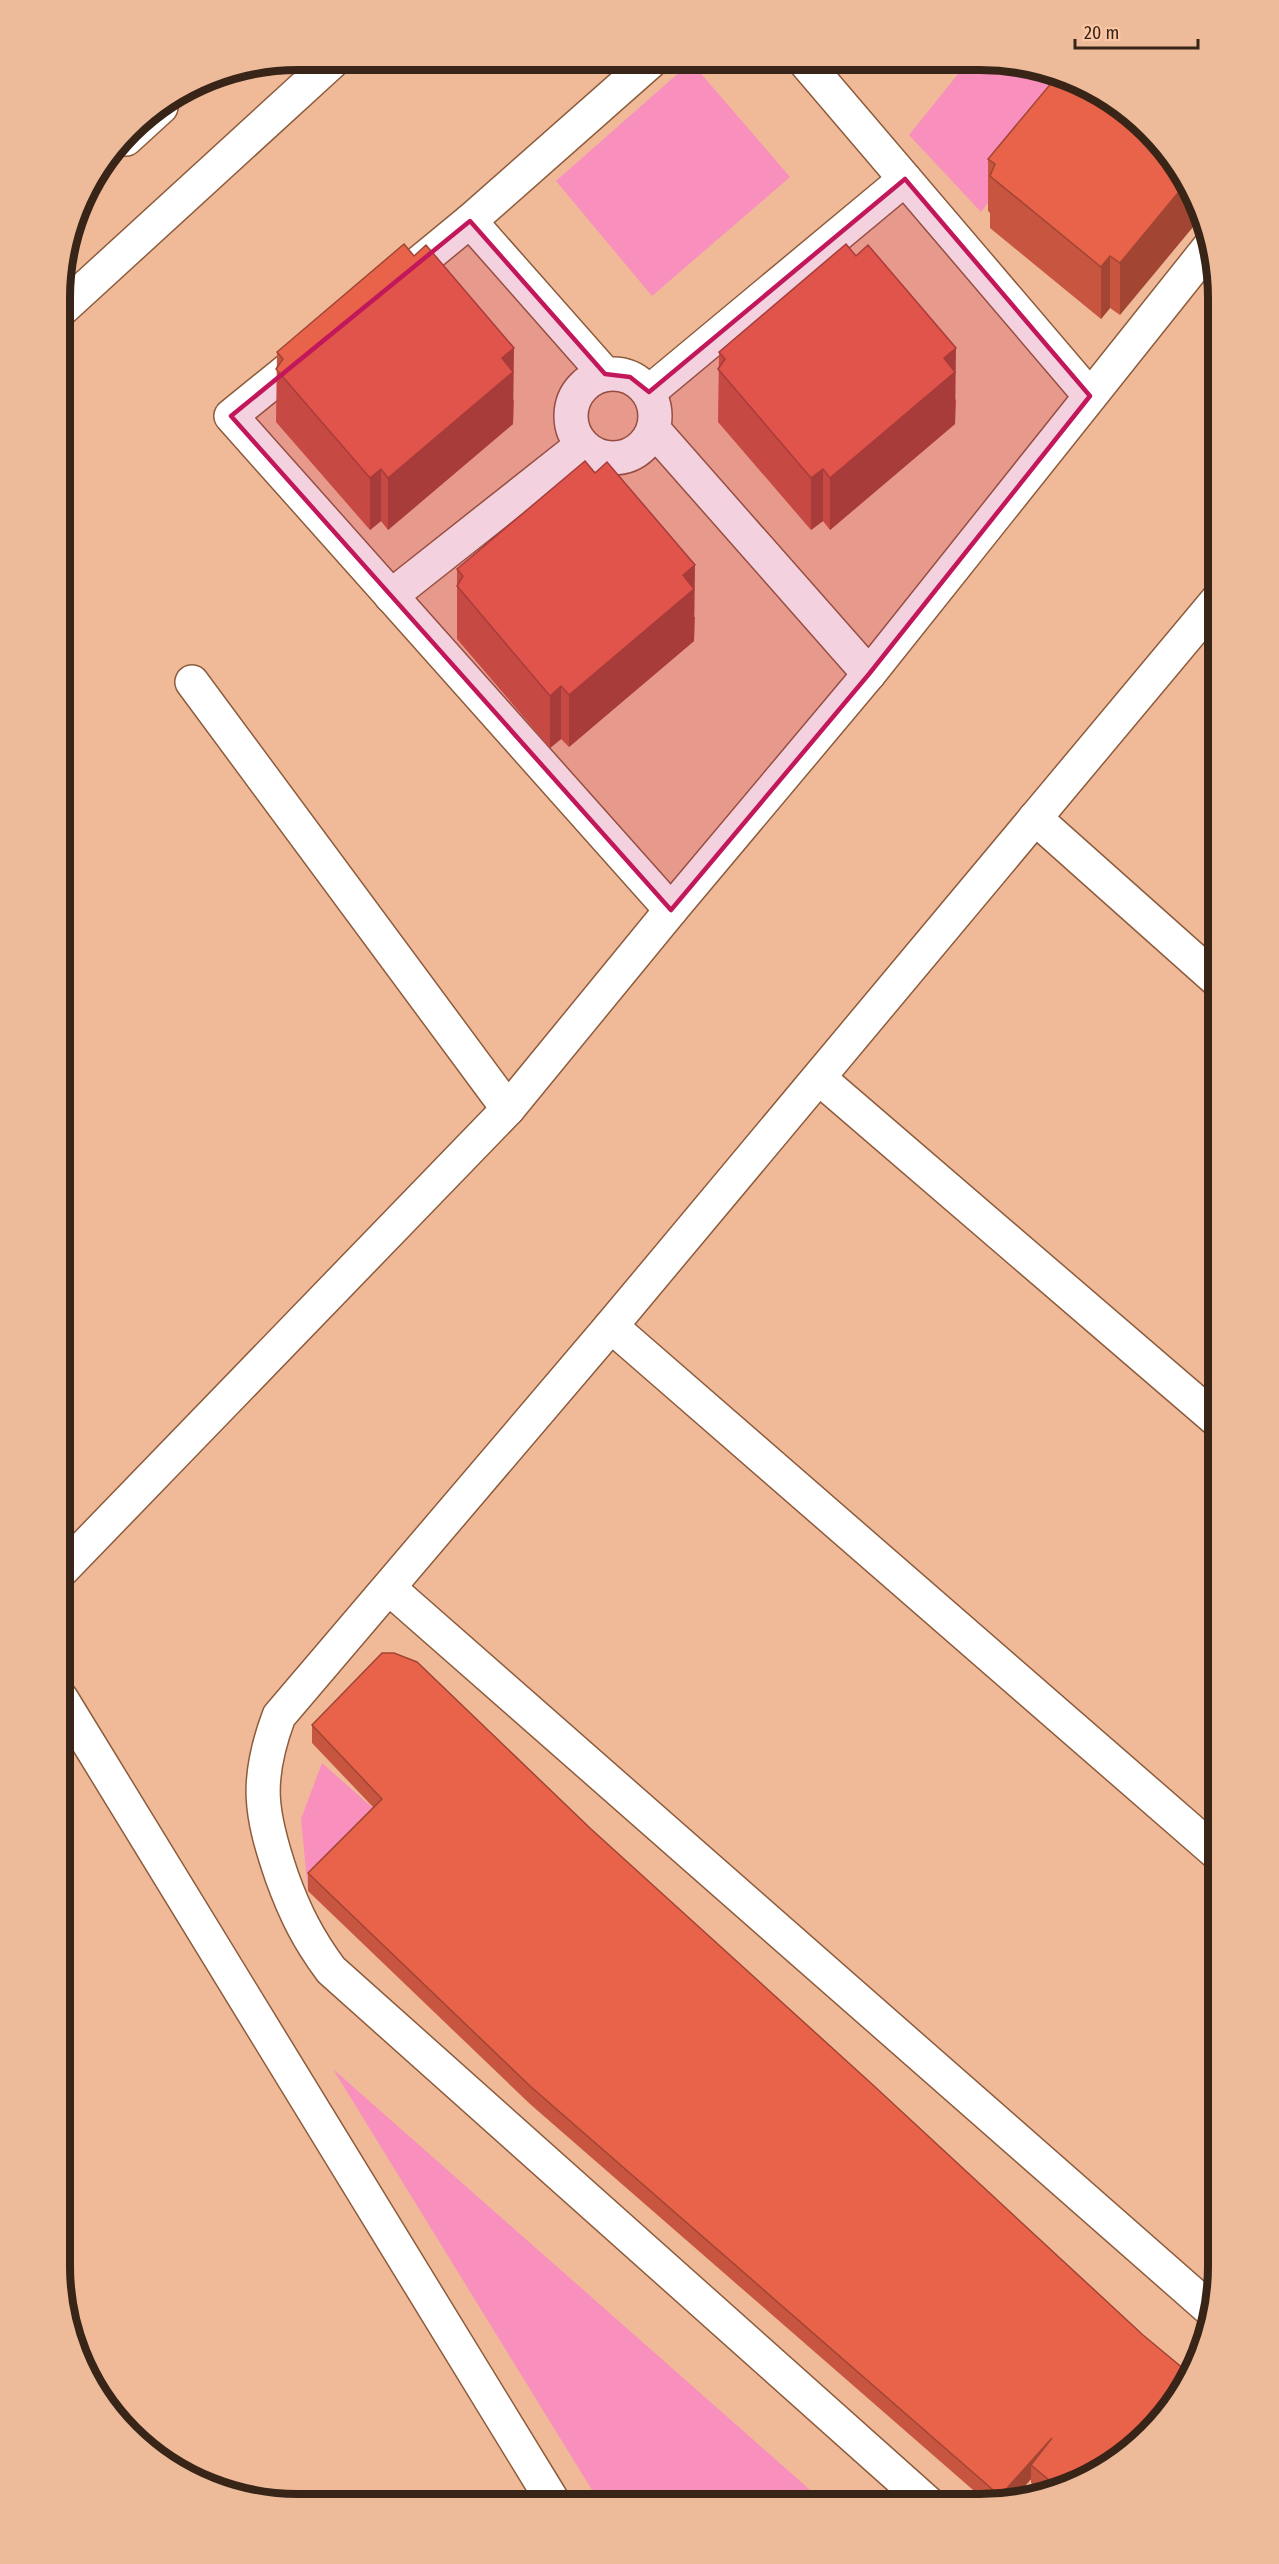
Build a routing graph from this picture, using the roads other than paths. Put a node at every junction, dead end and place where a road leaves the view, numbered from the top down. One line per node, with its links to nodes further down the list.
1 (323, 70): 8 (street)
2 (641, 70): 5 (street)
3 (812, 70): 4 (street)
4 (905, 179): 11 (street); 12 (street)
5 (470, 222): 7 (street); 10 (street)
6 (1204, 254): 12 (street)
7 (378, 296)
8 (70, 302)
9 (332, 334): 15 (street)
10 (605, 374): 11 (street); 14 (street)
11 (649, 392): 13 (street)
12 (1090, 396): 17 (street)
13 (654, 430): 14 (street); 17 (street)
14 (582, 445): 15 (street)
15 (391, 596): 20 (street)
16 (1208, 614): 19 (street)
17 (869, 674): 20 (street)
18 (192, 682): 23 (street)
19 (1035, 818): 21 (street); 22 (street)
20 (671, 910): 23 (street)
21 (1208, 972)
22 (819, 1078): 24 (street); 25 (street)
23 (508, 1109): 26 (street)
24 (611, 1326): 27 (street); 29 (street)
25 (1208, 1413)
26 (70, 1562)
27 (389, 1588): 30 (street); 32 (street)
28 (70, 1713): 31 (street)
29 (1208, 1845)
30 (1205, 2305)
31 (548, 2494)
32 (918, 2494)

